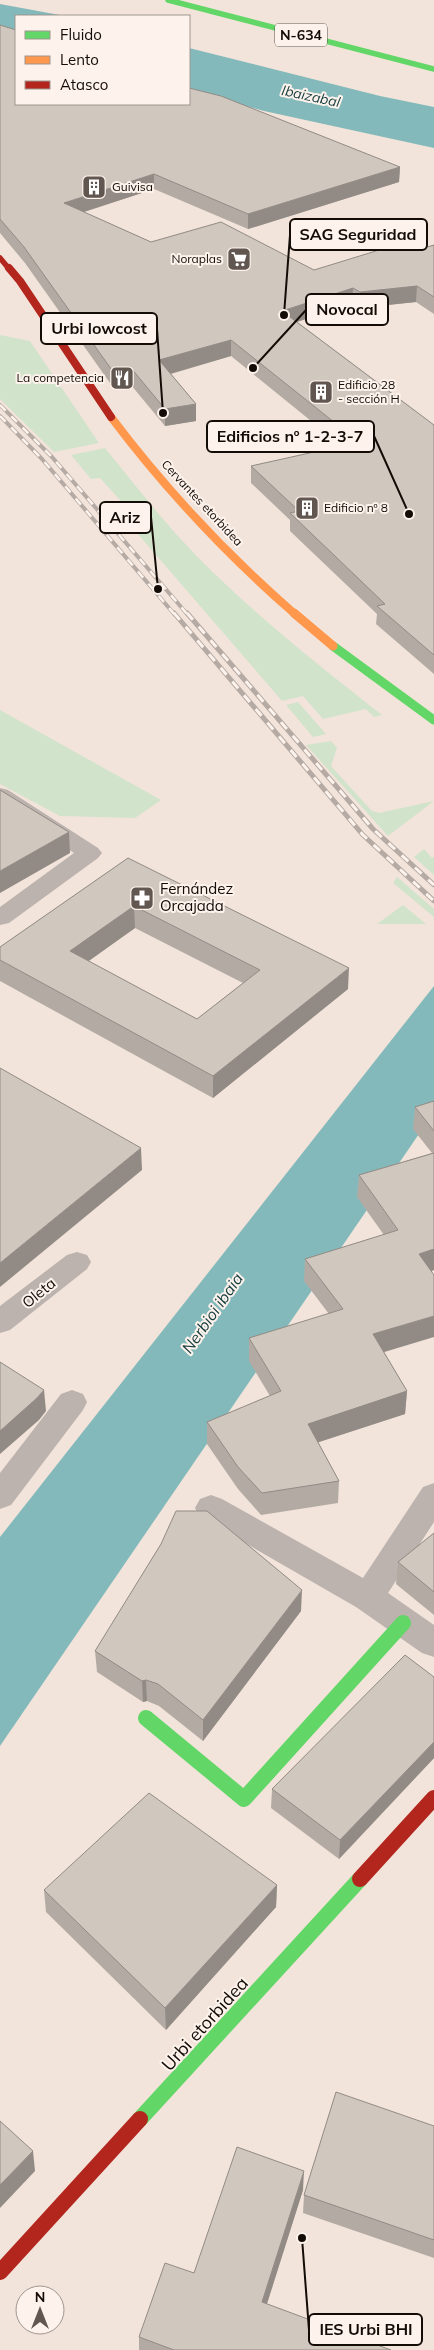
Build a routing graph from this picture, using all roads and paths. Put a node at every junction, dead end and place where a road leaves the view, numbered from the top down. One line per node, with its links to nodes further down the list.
1 (168, 0): 4 (main road, N-634)
2 (199, 0): 3 (main road, N-634)
3 (434, 61)
4 (434, 69)
5 (0, 258): 6 (main road, Cervantes etorbidea)
6 (434, 720)
7 (0, 795): 8 (street)
8 (0, 917)
9 (77, 1262): 10 (street, Oleta)
10 (0, 1322)
11 (72, 1402): 12 (street)
12 (0, 1496)
13 (434, 1496): 15 (street)
14 (211, 1508): 15 (street)
15 (368, 1597): 16 (street)
16 (404, 1622): 17 (street); 18 (main road)
17 (434, 1643)
18 (146, 1718)
19 (434, 1798): 20 (main road, Urbi etorbidea)
20 (0, 2272)

